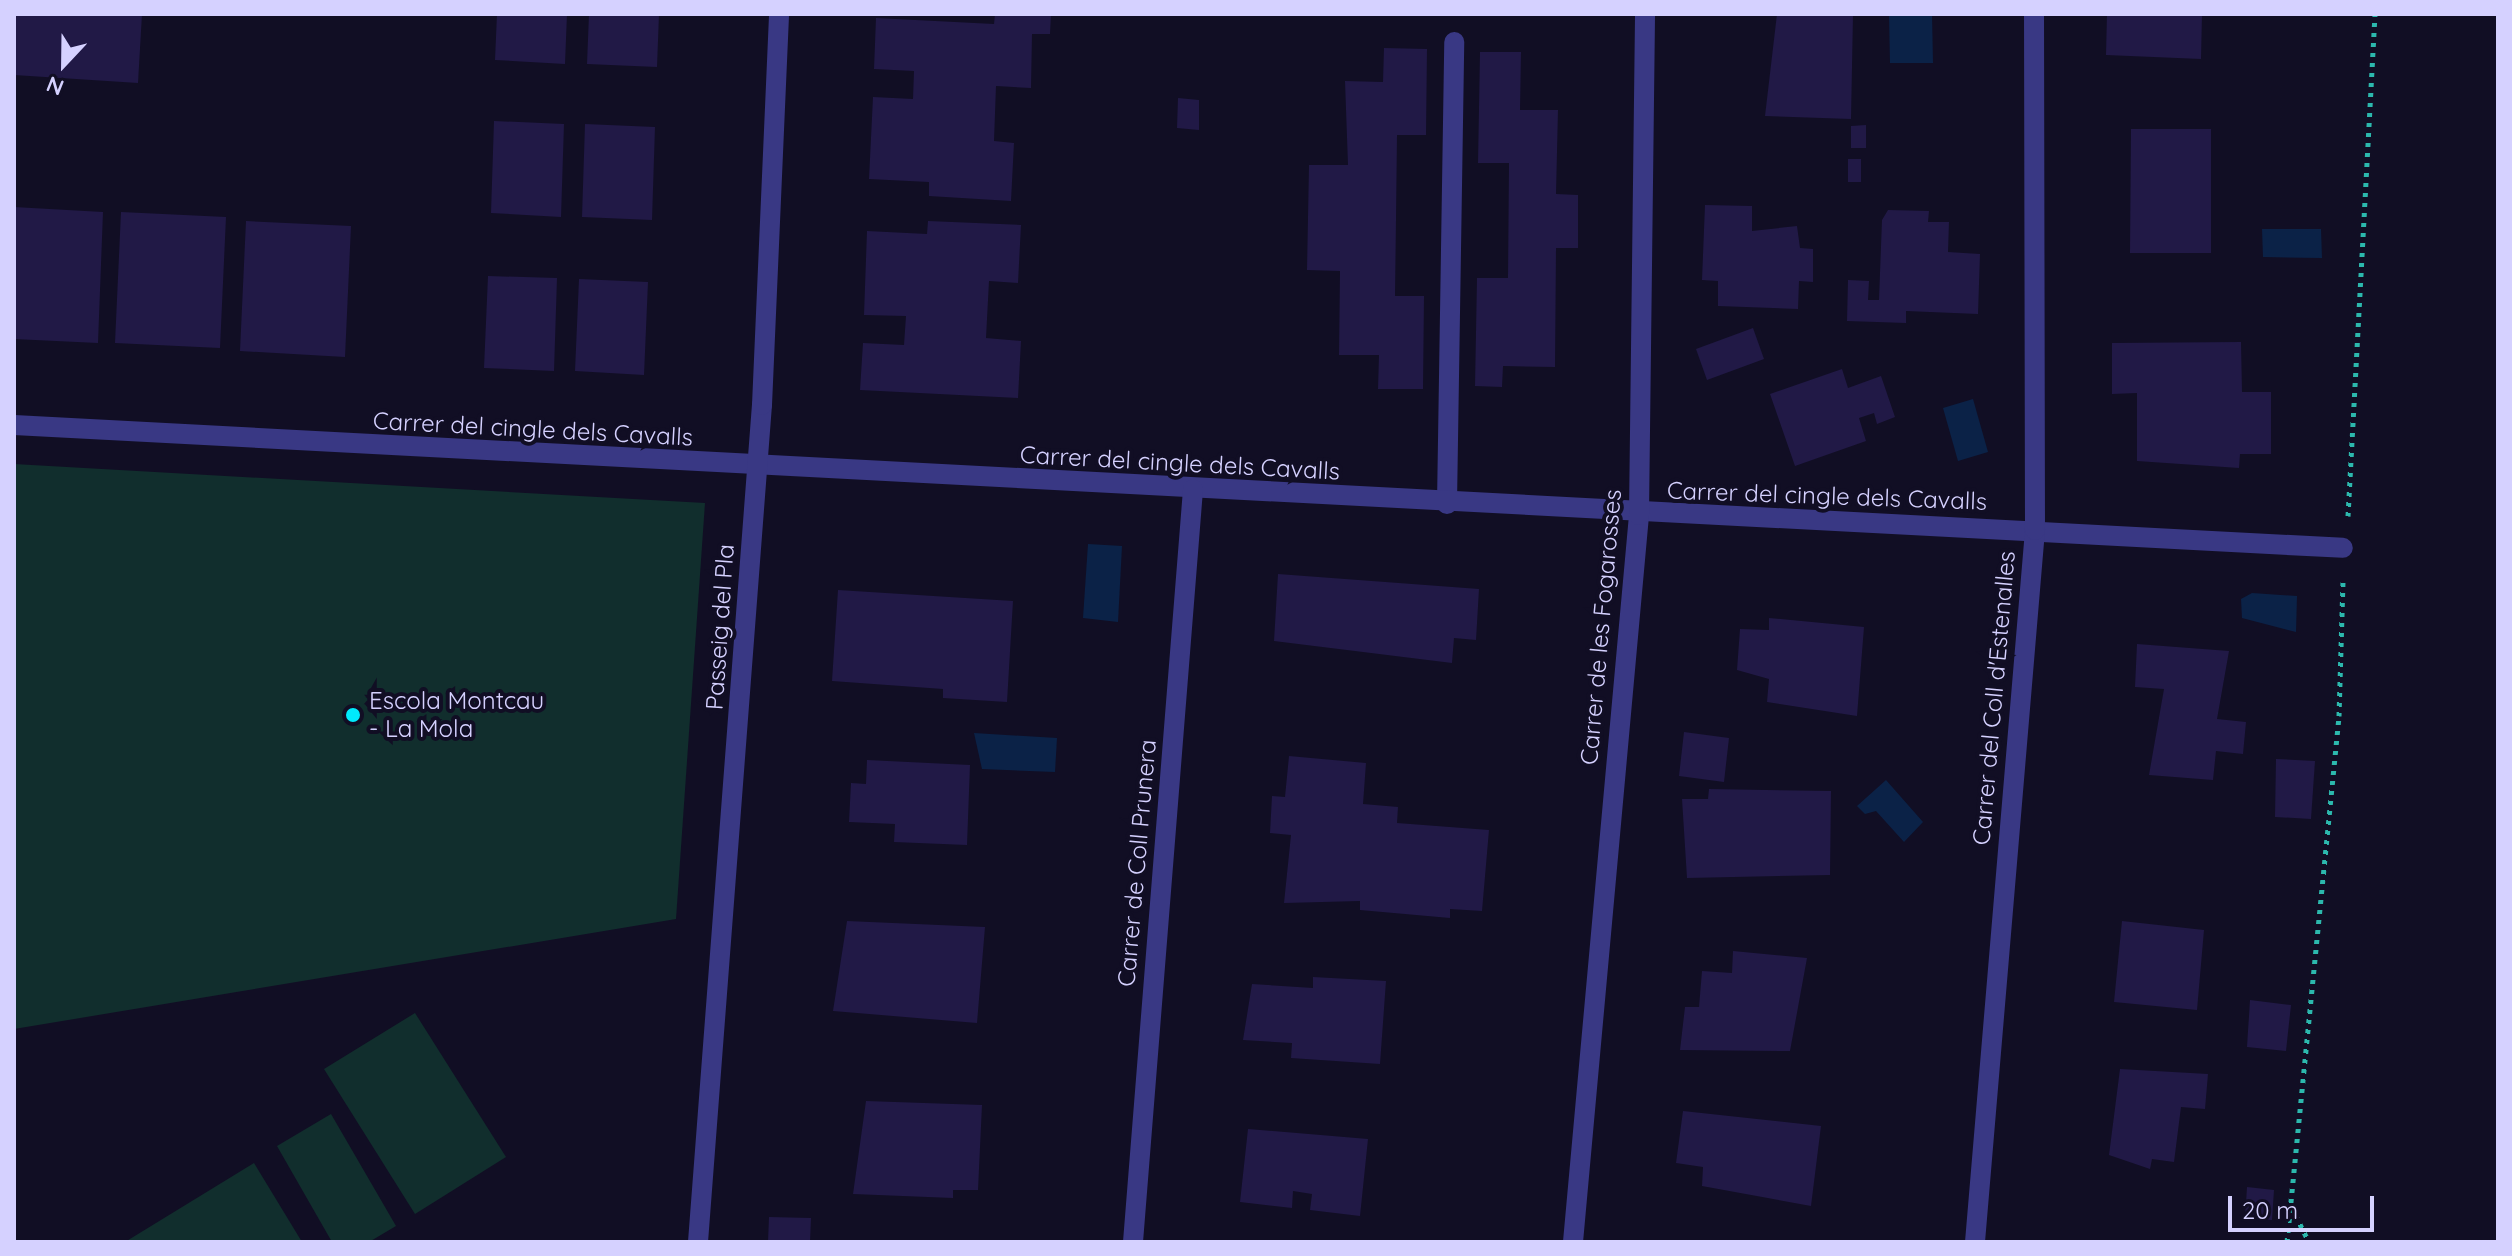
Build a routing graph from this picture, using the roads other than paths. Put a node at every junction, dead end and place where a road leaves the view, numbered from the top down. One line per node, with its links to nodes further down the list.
1 (779, 14): 6 (street, Passeig del Pla)
2 (1645, 14): 9 (street, Carrer de les Fogarosses)
3 (2034, 14): 10 (street, Carrer del Coll d'Estenalles)
4 (1454, 42): 8 (street)
5 (14, 425): 6 (street, Carrer del cingle dels Cavalls)
6 (758, 468): 7 (street, Carrer del cingle dels Cavalls); 12 (street, Passeig del Pla)
7 (1193, 489): 8 (street, Carrer del cingle dels Cavalls); 13 (street, Carrer de Coll Prunera)
8 (1447, 504): 9 (street, Carrer del cingle dels Cavalls)
9 (1639, 515): 10 (street, Carrer del cingle dels Cavalls); 14 (street, Carrer de les Fogarosses)
10 (2035, 530): 11 (street, Carrer del cingle dels Cavalls); 15 (street, Carrer del Coll d'Estenalles)
11 (2343, 548)
12 (698, 1242)
13 (1133, 1242)
14 (1573, 1242)
15 (1975, 1242)

